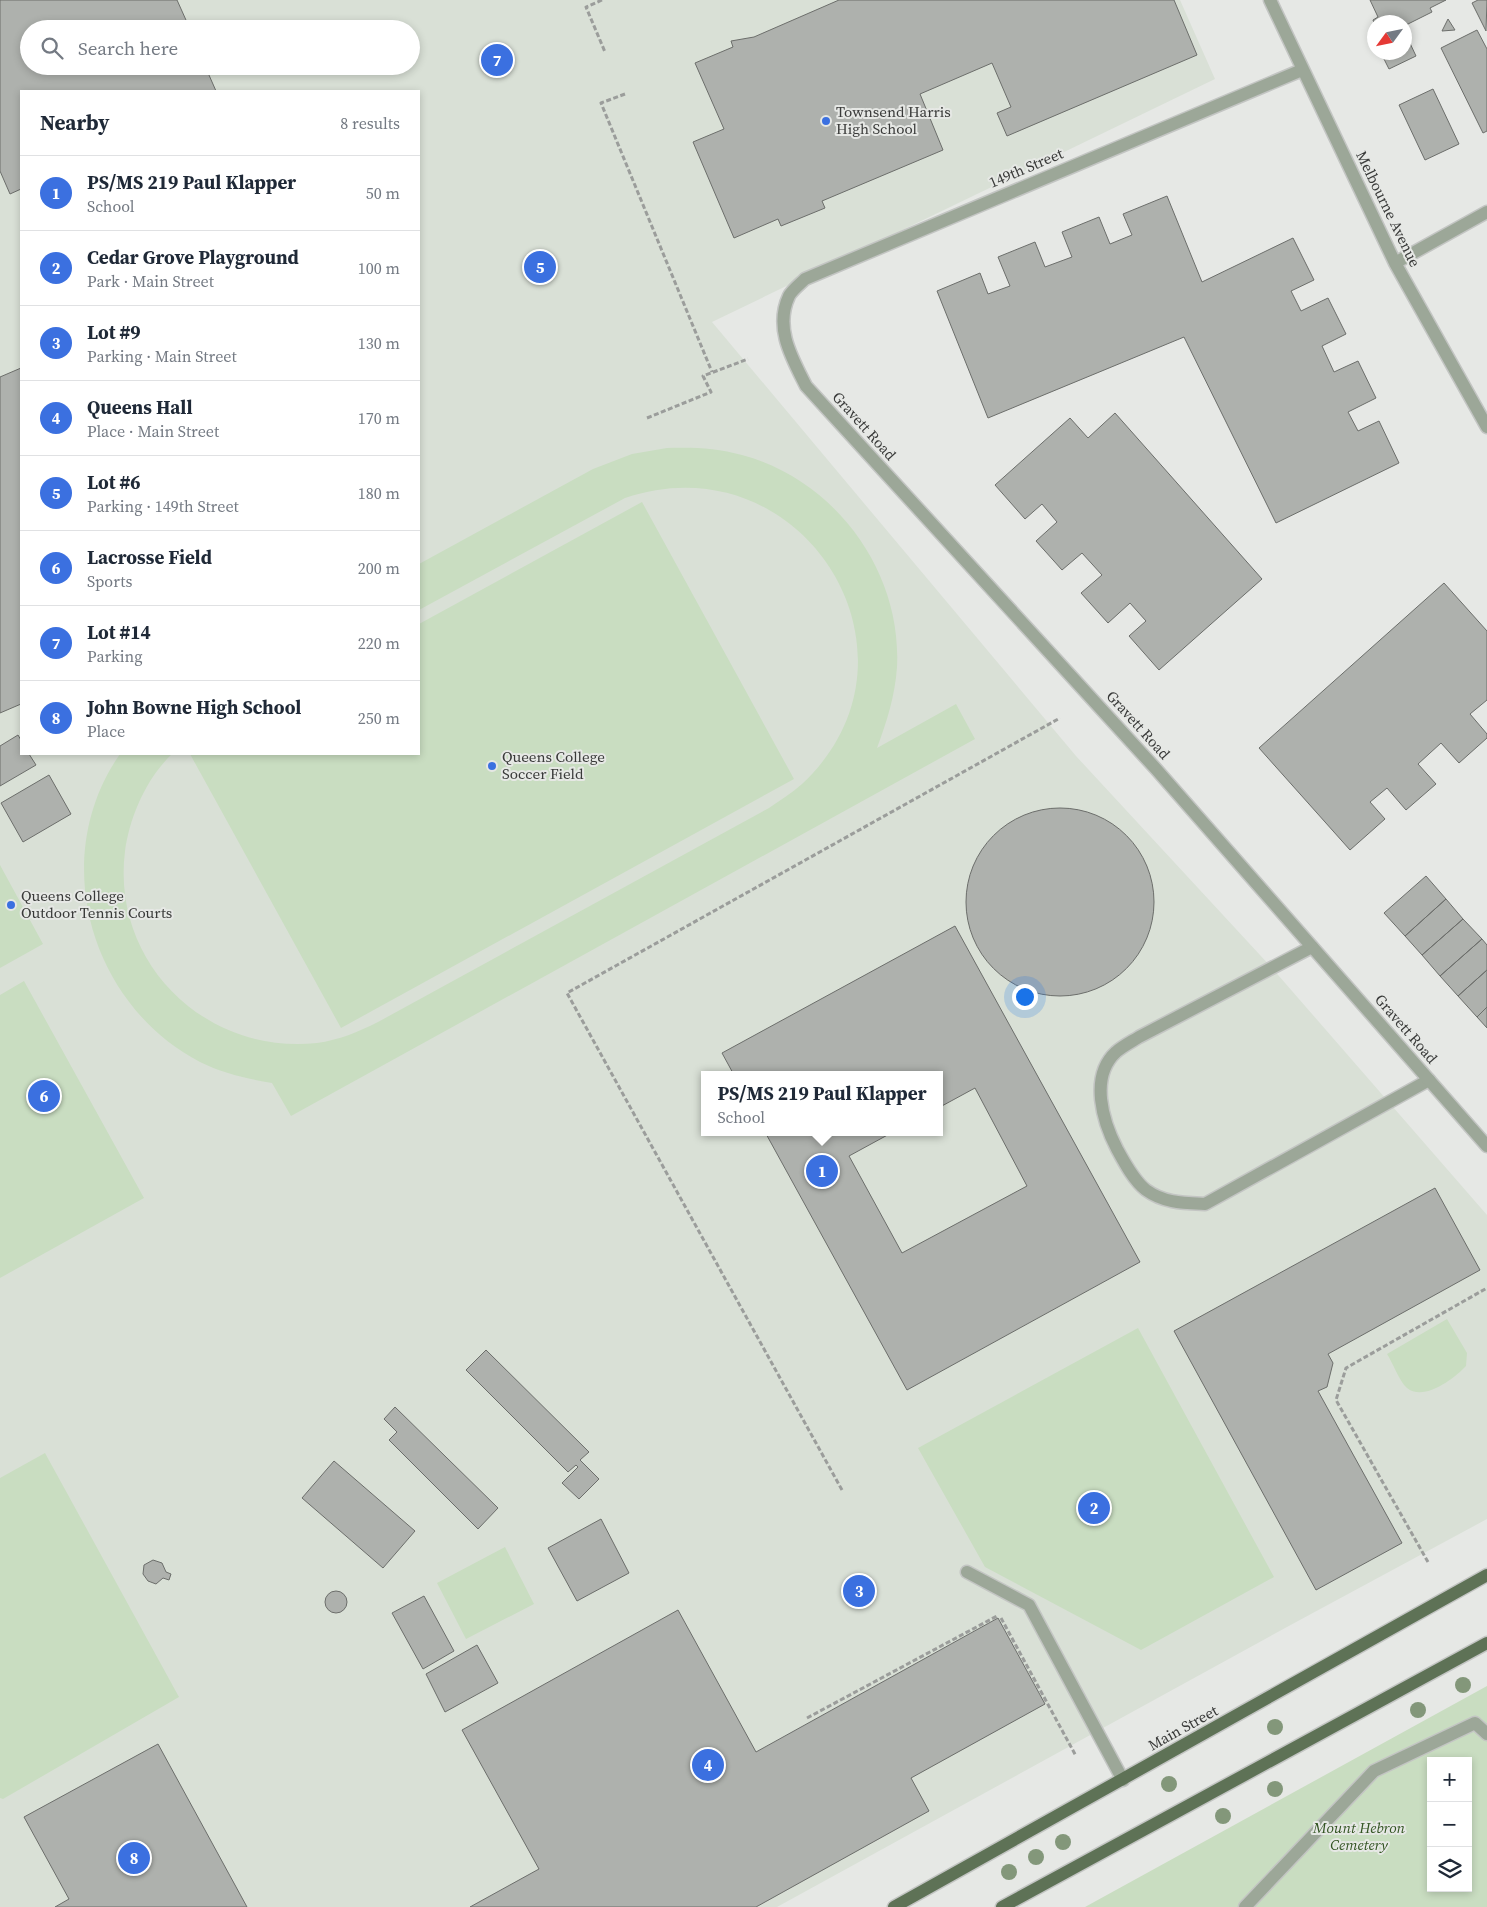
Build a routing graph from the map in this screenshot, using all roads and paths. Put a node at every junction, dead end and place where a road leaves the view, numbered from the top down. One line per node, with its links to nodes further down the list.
1 (602, 0): 3 (path)
2 (1270, 0): 4 (street, Melbourne Avenue)
3 (605, 52)
4 (1302, 70): 7 (street, Melbourne Avenue); 8 (street, 149th Street)
5 (625, 94): 10 (path)
6 (1487, 212): 7 (street)
7 (1395, 263): 12 (street, Melbourne Avenue)
8 (783, 318): 14 (street, Gravett Road)
9 (748, 359): 10 (path)
10 (712, 372): 11 (path)
11 (647, 418)
12 (1487, 427)
13 (1060, 718): 18 (path)
14 (1312, 946): 15 (street, Gravett Road); 15 (street)
15 (1429, 1080): 16 (street, Gravett Road)
16 (1487, 1146)
17 (1487, 1288): 19 (path)
18 (842, 1490)
19 (1428, 1562)
20 (967, 1572): 26 (street)
21 (1487, 1575): 26 (main road, Main Street)
22 (1487, 1642): 28 (main road)
23 (807, 1718): 25 (path)
24 (1487, 1734): 29 (street)
25 (1076, 1756)
26 (1123, 1780): 27 (main road, Main Street)
27 (894, 1907)
28 (1002, 1907)
29 (1245, 1907)

